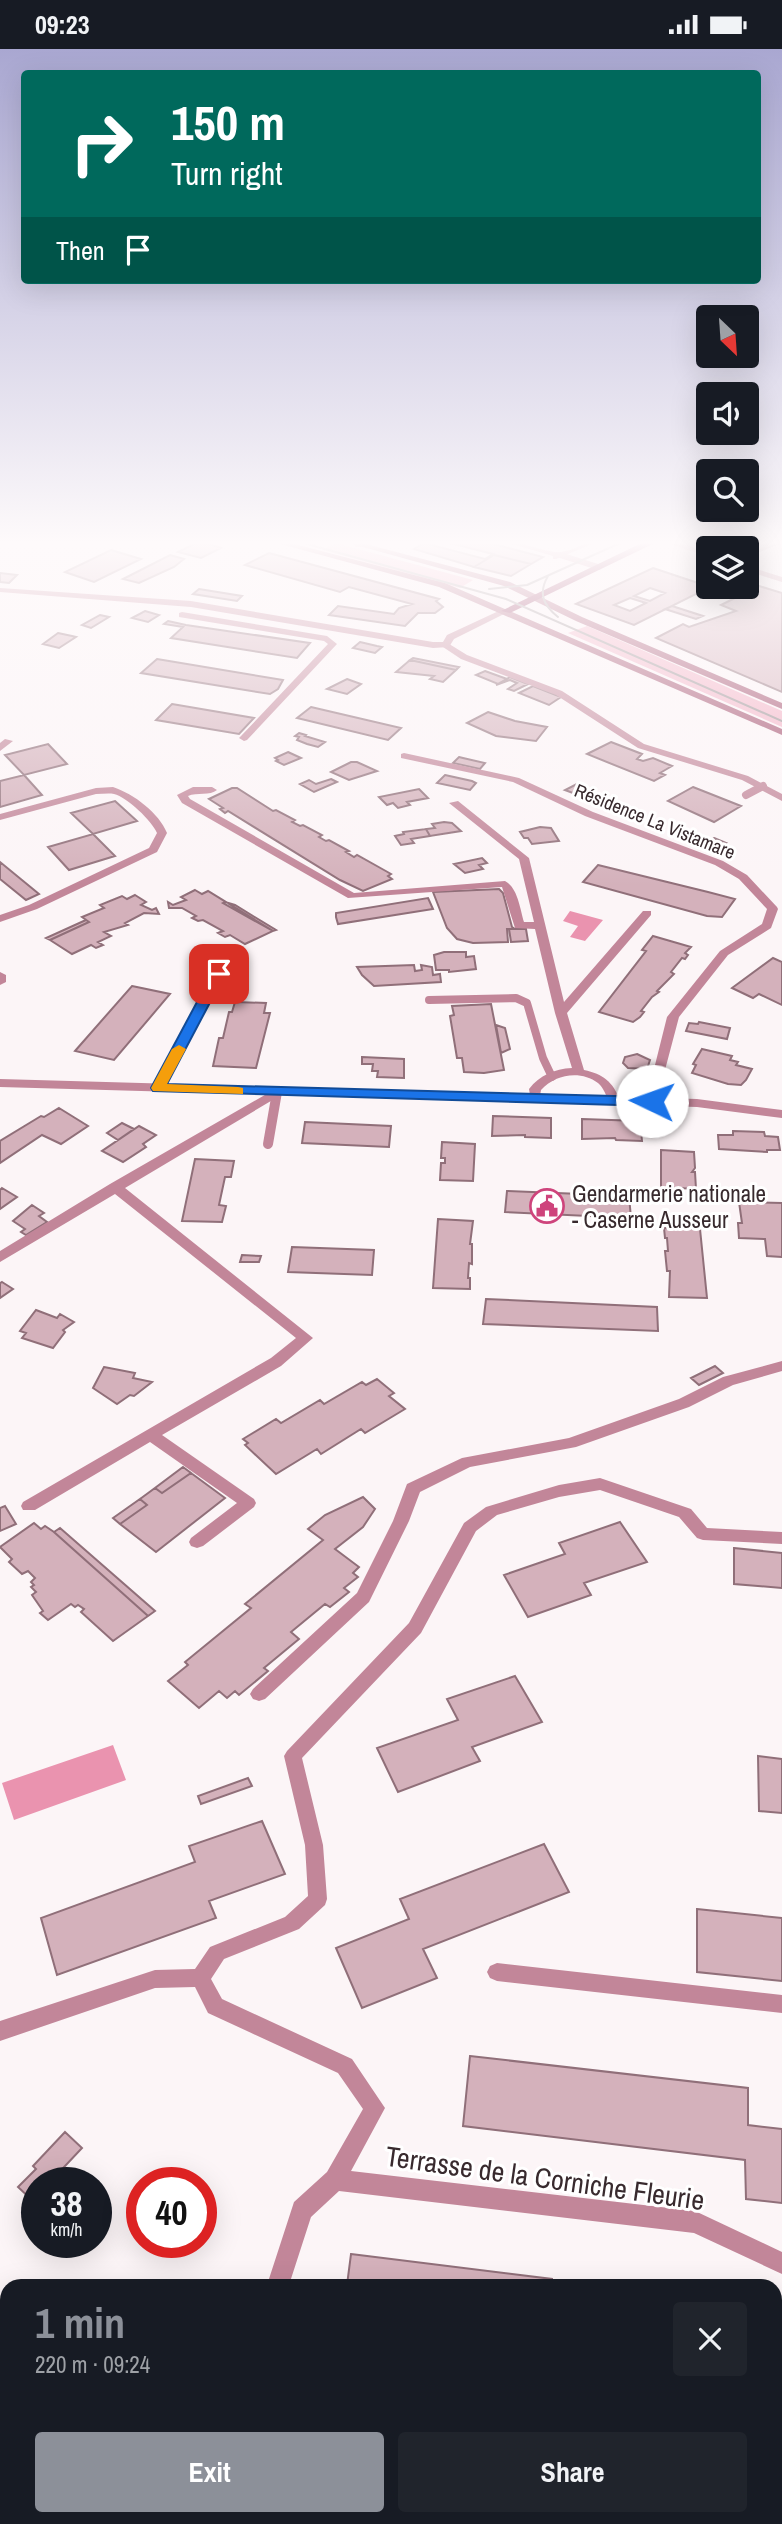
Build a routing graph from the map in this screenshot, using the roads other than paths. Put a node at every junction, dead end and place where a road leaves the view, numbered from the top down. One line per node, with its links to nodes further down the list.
1 (323, 654): 7 (street)
2 (460, 654): 9 (street)
3 (605, 654): 6 (main road)
4 (664, 654): 5 (main road)
5 (782, 706)
6 (782, 732)
7 (244, 738)
8 (404, 756): 30 (street, Résidence La Vistamare)
9 (763, 786): 11 (lane); 12 (street)
10 (212, 790): 17 (street)
11 (746, 795)
12 (782, 797)
13 (454, 803): 17 (street)
14 (0, 817): 16 (street)
15 (647, 913): 22 (street)
16 (0, 919)
17 (541, 925): 22 (street)
18 (219, 974): 26 (street)
19 (0, 975): 20 (street)
20 (0, 982)
21 (429, 1000): 24 (lane)
22 (561, 1013): 23 (street)
23 (579, 1072): 24 (street); 29 (street)
24 (552, 1077): 28 (street)
25 (0, 1083): 26 (street)
26 (158, 1088): 27 (street)
27 (277, 1092): 28 (street); 32 (lane); 33 (street)
28 (535, 1098): 29 (street)
29 (614, 1100): 30 (street)
30 (652, 1101): 31 (street)
31 (782, 1114)
32 (268, 1144)
33 (115, 1187): 34 (street); 36 (street)
34 (0, 1257)
35 (782, 1366): 40 (street)
36 (151, 1435): 37 (street); 39 (street)
37 (29, 1506)
38 (782, 1538): 42 (street)
39 (197, 1542)
40 (259, 1694)
41 (497, 1972): 43 (street)
42 (200, 1978): 44 (street); 45 (street, Terrasse de la Corniche Fleurie)
43 (782, 2004)
44 (0, 2031)
45 (335, 2180): 46 (street, Terrasse de la Corniche Fleurie); 47 (street, Terrasse de la Corniche Fleurie)
46 (782, 2263)
47 (280, 2279)

